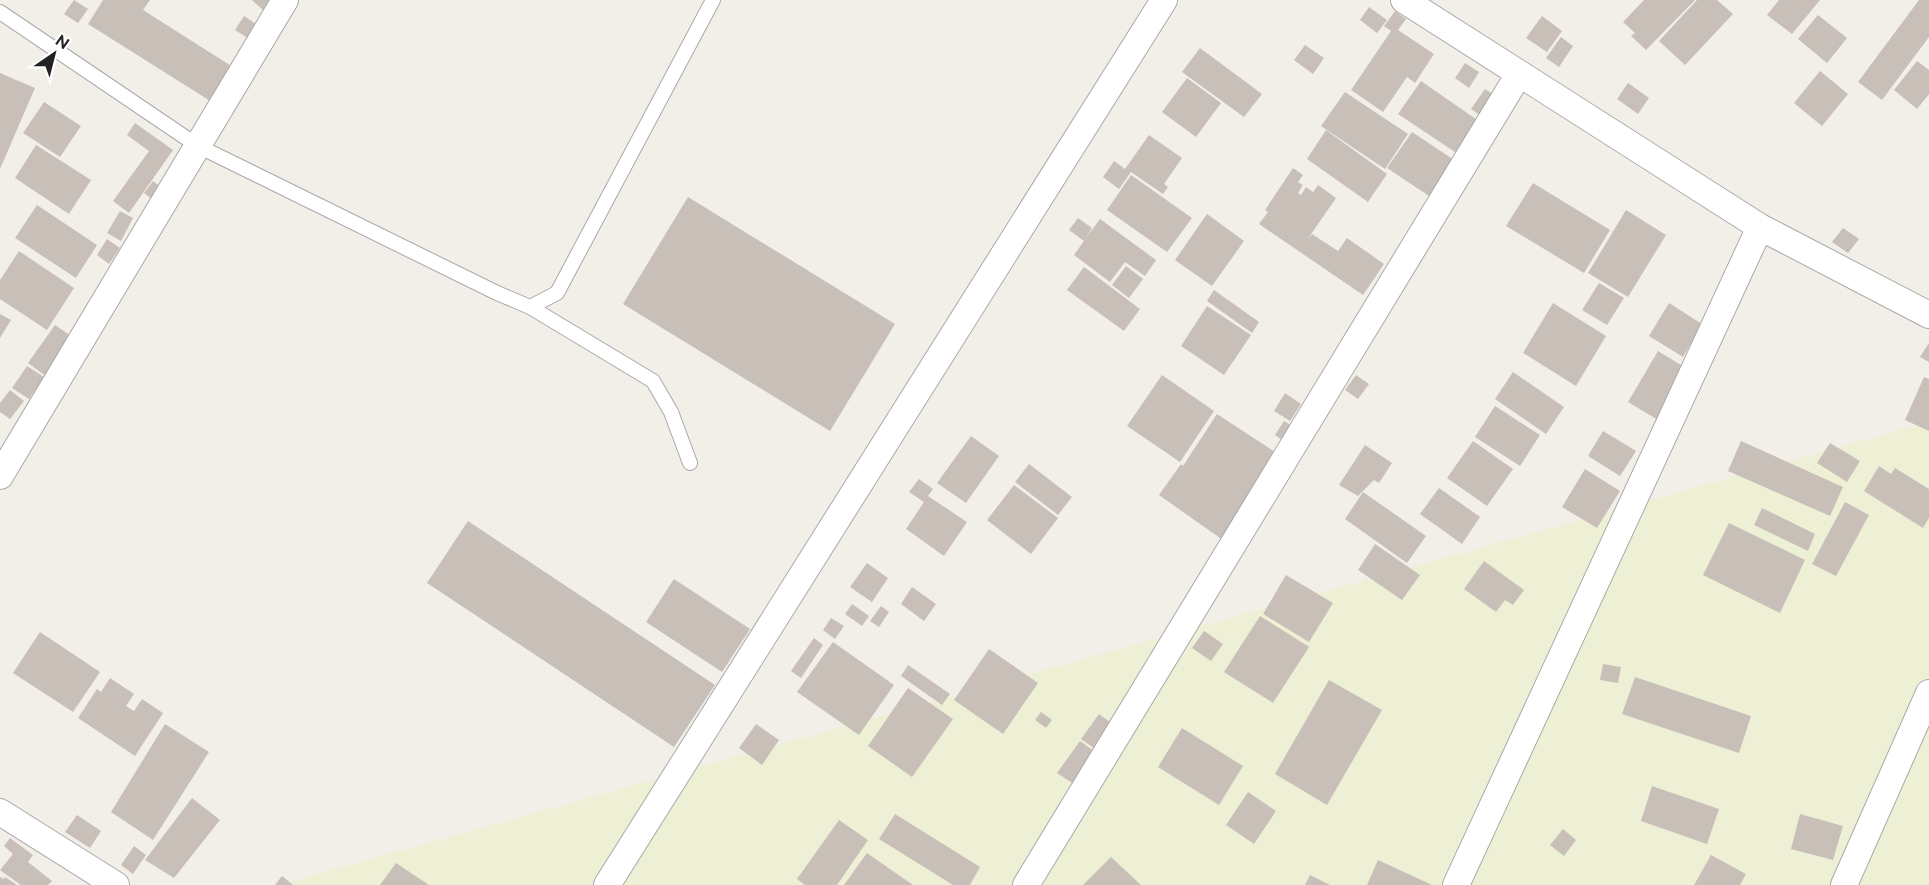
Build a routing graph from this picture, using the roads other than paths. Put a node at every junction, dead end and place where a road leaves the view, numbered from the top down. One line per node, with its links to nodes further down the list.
1 (285, 0): 7 (street)
2 (712, 0): 9 (lane)
3 (1164, 0): 16 (street)
4 (1404, 0): 6 (street)
5 (0, 12): 7 (lane)
6 (1519, 74): 8 (street); 17 (street)
7 (198, 146): 9 (lane); 11 (street)
8 (1760, 227): 10 (street); 18 (street)
9 (530, 307): 12 (lane)
10 (1929, 315)
11 (4, 460)
12 (690, 463)
13 (1929, 693): 19 (street)
14 (0, 812): 15 (street)
15 (116, 885)
16 (607, 885)
17 (1026, 885)
18 (1456, 885)
19 (1844, 885)

